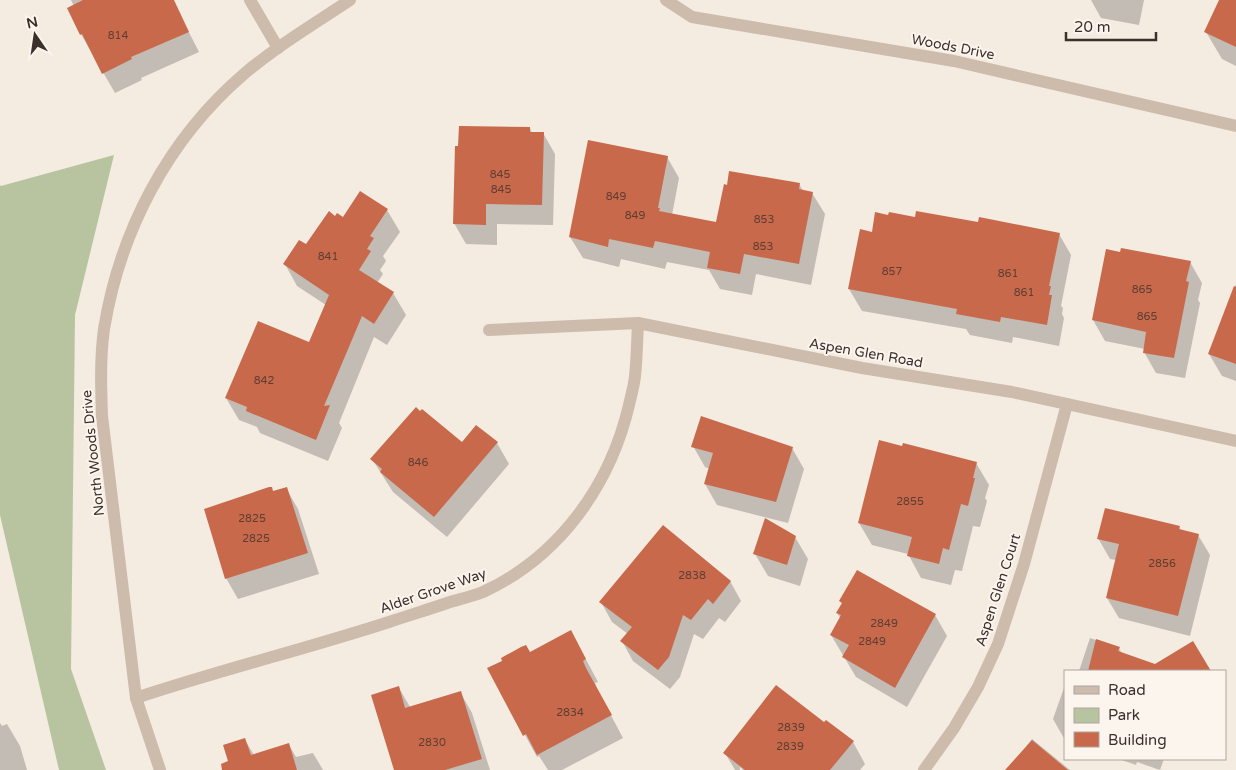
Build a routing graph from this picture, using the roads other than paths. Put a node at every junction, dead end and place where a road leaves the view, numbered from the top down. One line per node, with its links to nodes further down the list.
1 (250, 0): 4 (street)
2 (350, 0): 4 (street, North Woods Drive)
3 (666, 0): 5 (street, Woods Drive)
4 (278, 48): 10 (street, North Woods Drive)
5 (1236, 126)
6 (638, 323): 7 (street, Aspen Glen Road); 8 (street, Aspen Glen Road); 10 (street, Alder Grove Way)
7 (489, 330)
8 (1067, 404): 9 (street, Aspen Glen Road); 12 (street, Aspen Glen Court)
9 (1236, 440)
10 (136, 698): 11 (street, North Woods Drive)
11 (160, 770)
12 (924, 770)

